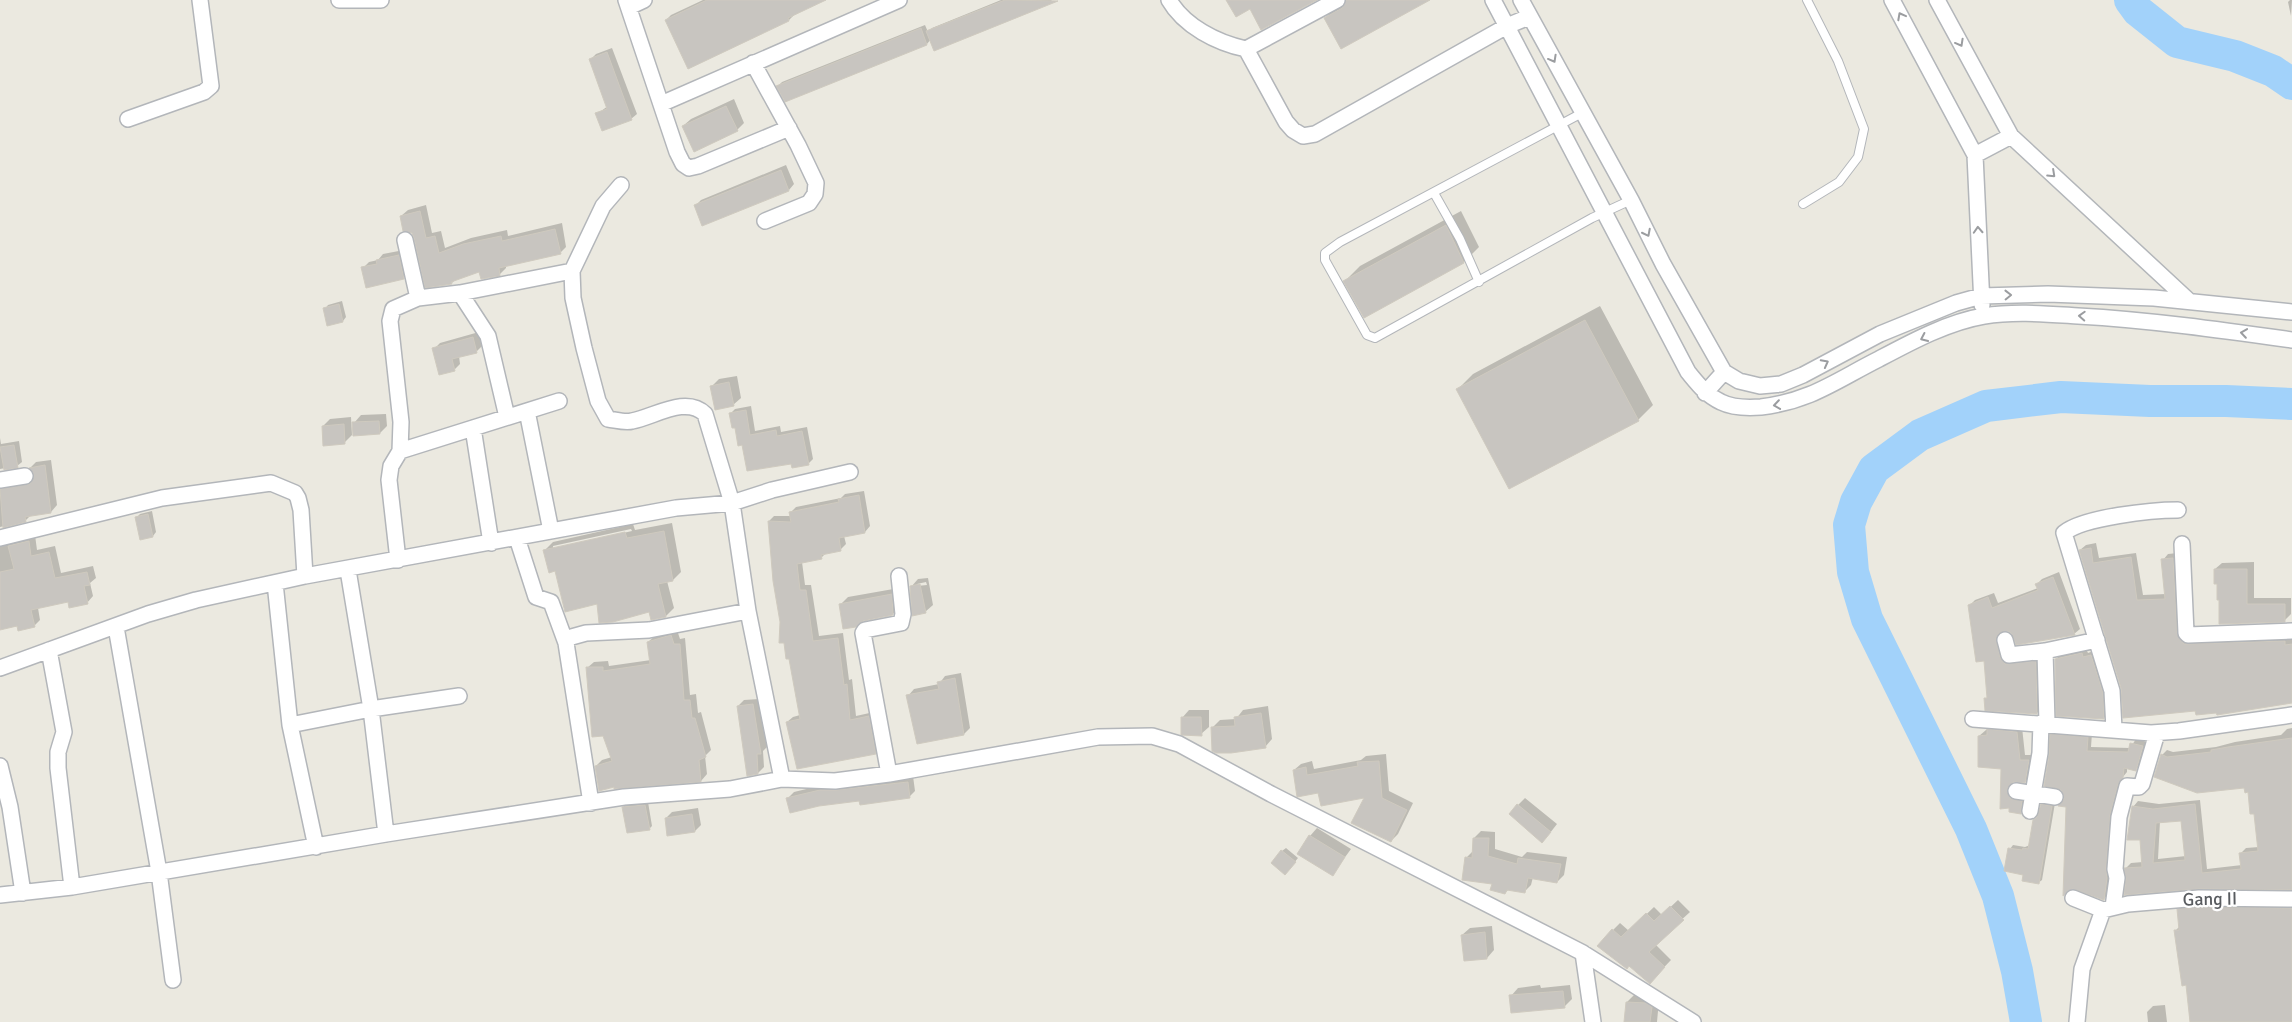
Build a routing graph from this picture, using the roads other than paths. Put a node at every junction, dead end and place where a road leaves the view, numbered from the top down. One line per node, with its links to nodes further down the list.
1 (200, 0): 20 (street)
2 (339, 0): 3 (street)
3 (381, 0)
4 (644, 0): 13 (street)
5 (899, 0): 17 (street)
6 (1337, 0): 16 (street)
7 (1493, 0): 15 (street)
8 (1521, 0): 14 (street)
9 (1807, 0): 28 (lane)
10 (1892, 0): 24 (street, one-way to 10)
11 (1937, 0): 23 (street, one-way to 23)
12 (1173, 1): 16 (street)
13 (627, 4): 18 (street)
14 (1529, 17): 15 (street); 19 (street, one-way to 19)
15 (1507, 26): 16 (street); 21 (street)
16 (1246, 49)
17 (753, 63): 18 (street); 22 (street)
18 (661, 104): 22 (street)
19 (1582, 113): 21 (lane); 27 (street)
20 (128, 118)
21 (1559, 126): 26 (lane); 29 (street)
22 (789, 128): 30 (street)
23 (2011, 136): 24 (street); 37 (street, one-way to 37)
24 (1975, 155): 35 (street, one-way to 24)
25 (621, 185): 32 (street)
26 (1434, 193): 33 (lane); 33 (lane)
27 (1630, 200): 29 (lane); 41 (street, one-way to 41)
28 (1803, 204)
29 (1603, 213): 33 (lane); 42 (street)
30 (765, 221)
31 (405, 240): 36 (street)
32 (572, 271): 34 (street); 51 (street)
33 (1479, 282)
34 (460, 293): 36 (street); 45 (street)
35 (1981, 296): 37 (street, one-way to 37); 39 (street); 41 (street, one-way to 35)
36 (418, 298): 47 (street)
37 (2188, 300): 38 (street)
38 (2292, 312)
39 (1983, 316): 40 (street, one-way to 39); 42 (street, one-way to 42)
40 (2292, 340)
41 (1724, 372): 42 (street)
42 (1705, 393)
43 (559, 401): 44 (street)
44 (527, 411): 45 (street); 53 (street)
45 (506, 417): 46 (street)
46 (473, 428): 47 (street); 56 (street)
47 (400, 451): 58 (street)
48 (850, 472): 51 (street)
49 (24, 476): 50 (street)
50 (0, 480)
51 (732, 503): 53 (street); 63 (street)
52 (2178, 510): 67 (street)
53 (551, 530): 55 (street)
54 (0, 538): 60 (street)
55 (517, 538): 56 (street); 68 (street)
56 (491, 543): 58 (street)
57 (2182, 544): 65 (street)
58 (398, 560): 59 (street)
59 (348, 570): 60 (street); 73 (street)
60 (305, 576): 62 (street)
61 (899, 576): 81 (street)
62 (275, 583): 64 (street); 77 (street)
63 (748, 612): 68 (street); 82 (street)
64 (116, 627): 69 (street); 90 (street)
65 (2292, 632)
66 (2005, 640): 70 (street)
67 (2098, 640): 70 (street); 78 (street)
68 (566, 643): 86 (street)
69 (49, 650): 71 (street); 91 (street)
70 (2045, 651): 76 (street)
71 (0, 668)
72 (459, 696): 73 (street)
73 (371, 709): 77 (street); 88 (street)
74 (2292, 715): 79 (street)
75 (1973, 719): 76 (street)
76 (2044, 723): 78 (street); 84 (street)
77 (290, 725): 89 (street)
78 (2114, 729): 79 (street)
79 (2156, 733): 96 (street)
80 (0, 766): 92 (street)
81 (889, 774): 82 (street); 97 (street)
82 (782, 779): 86 (street)
83 (2016, 791): 84 (street)
84 (2032, 793): 85 (street); 87 (street)
85 (2055, 797)
86 (591, 803): 88 (street)
87 (2030, 811)
88 (386, 834): 89 (street)
89 (316, 847): 90 (street)
90 (159, 872): 91 (street); 98 (street)
91 (72, 888): 92 (street)
92 (23, 893): 93 (street)
93 (0, 896)
94 (2073, 898): 96 (street)
95 (2292, 899): 96 (street, Gang II)
96 (2108, 908): 101 (street)
97 (1584, 953): 99 (street); 100 (street)
98 (173, 980)
99 (1594, 1022)
100 (1693, 1022)
101 (2077, 1022)

